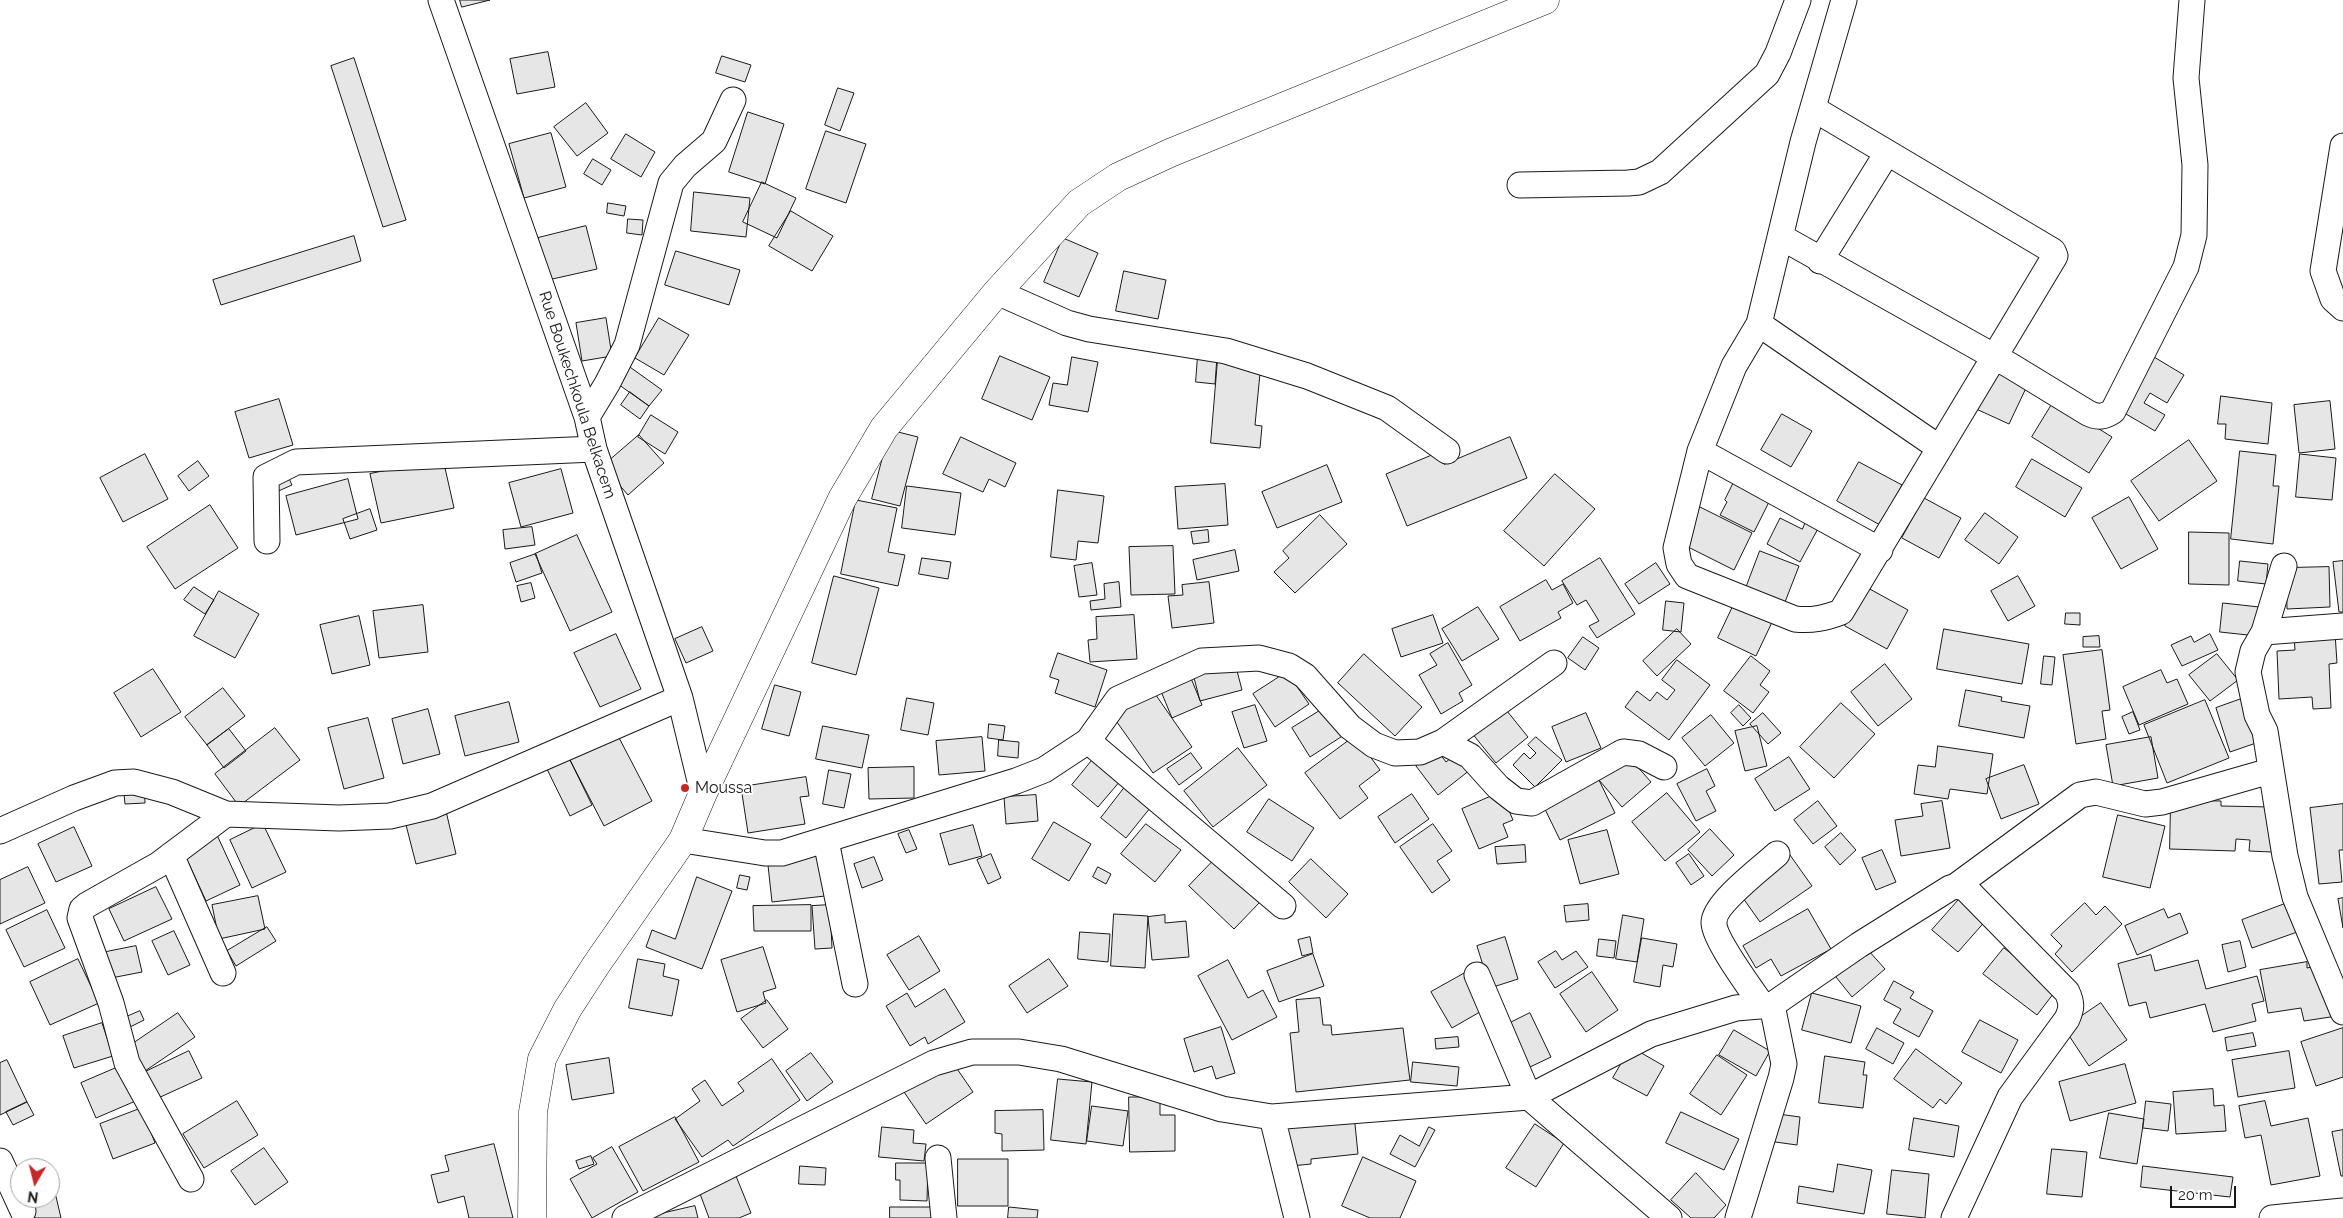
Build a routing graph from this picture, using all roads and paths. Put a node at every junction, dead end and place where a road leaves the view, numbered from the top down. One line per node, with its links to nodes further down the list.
1 (441, 0): 17 (street, Rue Boukechkoula Belkacem)
2 (1545, 0): 13 (main road)
3 (1798, 0): 10 (street)
4 (1844, 0): 7 (street)
5 (2192, 0): 16 (street)
6 (733, 100): 17 (street)
7 (1814, 110): 9 (street); 11 (street)
8 (2343, 146): 14 (street)
9 (1887, 153): 12 (street); 16 (street)
10 (1520, 185)
11 (1780, 237): 12 (street); 15 (street)
12 (1820, 261): 16 (street)
13 (997, 292): 20 (street); 33 (main road)
14 (2343, 308)
15 (1759, 324): 18 (street); 21 (street)
16 (1995, 358): 18 (street)
17 (587, 417): 19 (street, Rue Boukechkoula Belkacem)
18 (1938, 448): 23 (street)
19 (594, 449): 22 (street); 28 (street, Rue Boukechkoula Belkacem)
20 (1447, 450)
21 (1700, 451): 23 (street); 23 (street)
22 (267, 541)
23 (1880, 550)
24 (2284, 566): 26 (street)
25 (2343, 626): 26 (street)
26 (2264, 632): 32 (street)
27 (1554, 663): 30 (street)
28 (680, 698): 33 (street, Rue Boukechkoula Belkacem); 34 (street)
29 (1088, 741): 30 (street); 37 (street); 41 (street)
30 (1443, 742): 31 (street)
31 (1664, 767)
32 (2270, 771): 40 (street); 46 (street)
33 (703, 793): 36 (main road)
34 (226, 814): 35 (street); 39 (street)
35 (0, 831)
36 (684, 840): 37 (street); 54 (main road)
37 (826, 841): 44 (street)
38 (1778, 854): 45 (street)
39 (172, 855): 42 (street); 51 (street)
40 (1956, 886): 45 (street); 60 (street)
41 (1282, 906)
42 (223, 973)
43 (1477, 976): 47 (street)
44 (855, 984)
45 (1767, 1005): 47 (street); 59 (street)
46 (2343, 1012)
47 (1529, 1098): 48 (street); 58 (street)
48 (1272, 1116): 55 (street); 57 (street)
49 (938, 1158): 56 (street)
50 (0, 1161): 53 (street)
51 (191, 1179)
52 (2343, 1210): 61 (street)
53 (23, 1212)
54 (532, 1218)
55 (625, 1218)
56 (944, 1218)
57 (1297, 1218)
58 (1669, 1218)
59 (1741, 1218)
60 (1954, 1218)
61 (2272, 1218)

